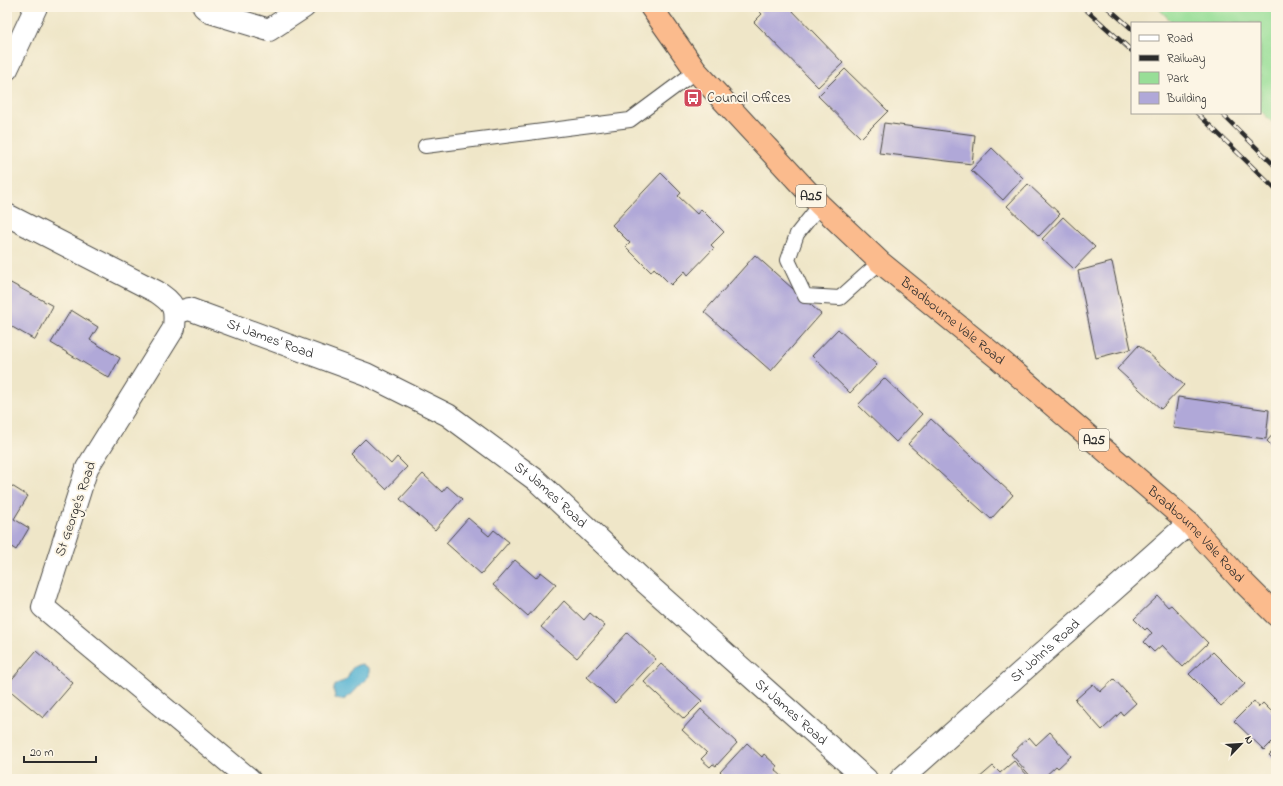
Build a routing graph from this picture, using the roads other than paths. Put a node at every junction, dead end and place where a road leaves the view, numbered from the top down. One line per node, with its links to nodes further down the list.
1 (36, 7): 5 (street)
2 (204, 7): 3 (street)
3 (304, 7)
4 (651, 7): 6 (highway, Bradbourne Vale Road / A25)
5 (7, 69)
6 (696, 71): 7 (lane); 8 (highway, Bradbourne Vale Road / A25)
7 (425, 146)
8 (820, 205): 10 (highway, Bradbourne Vale Road / A25); 10 (lane)
9 (7, 215): 11 (street)
10 (880, 262): 12 (highway, Bradbourne Vale Road / A25)
11 (175, 313): 14 (street, St George's Road); 15 (street, St James' Road)
12 (1189, 523): 13 (highway, Bradbourne Vale Road / A25); 16 (street, St John's Road)
13 (1276, 615)
14 (249, 779)
15 (866, 779)
16 (901, 779)

